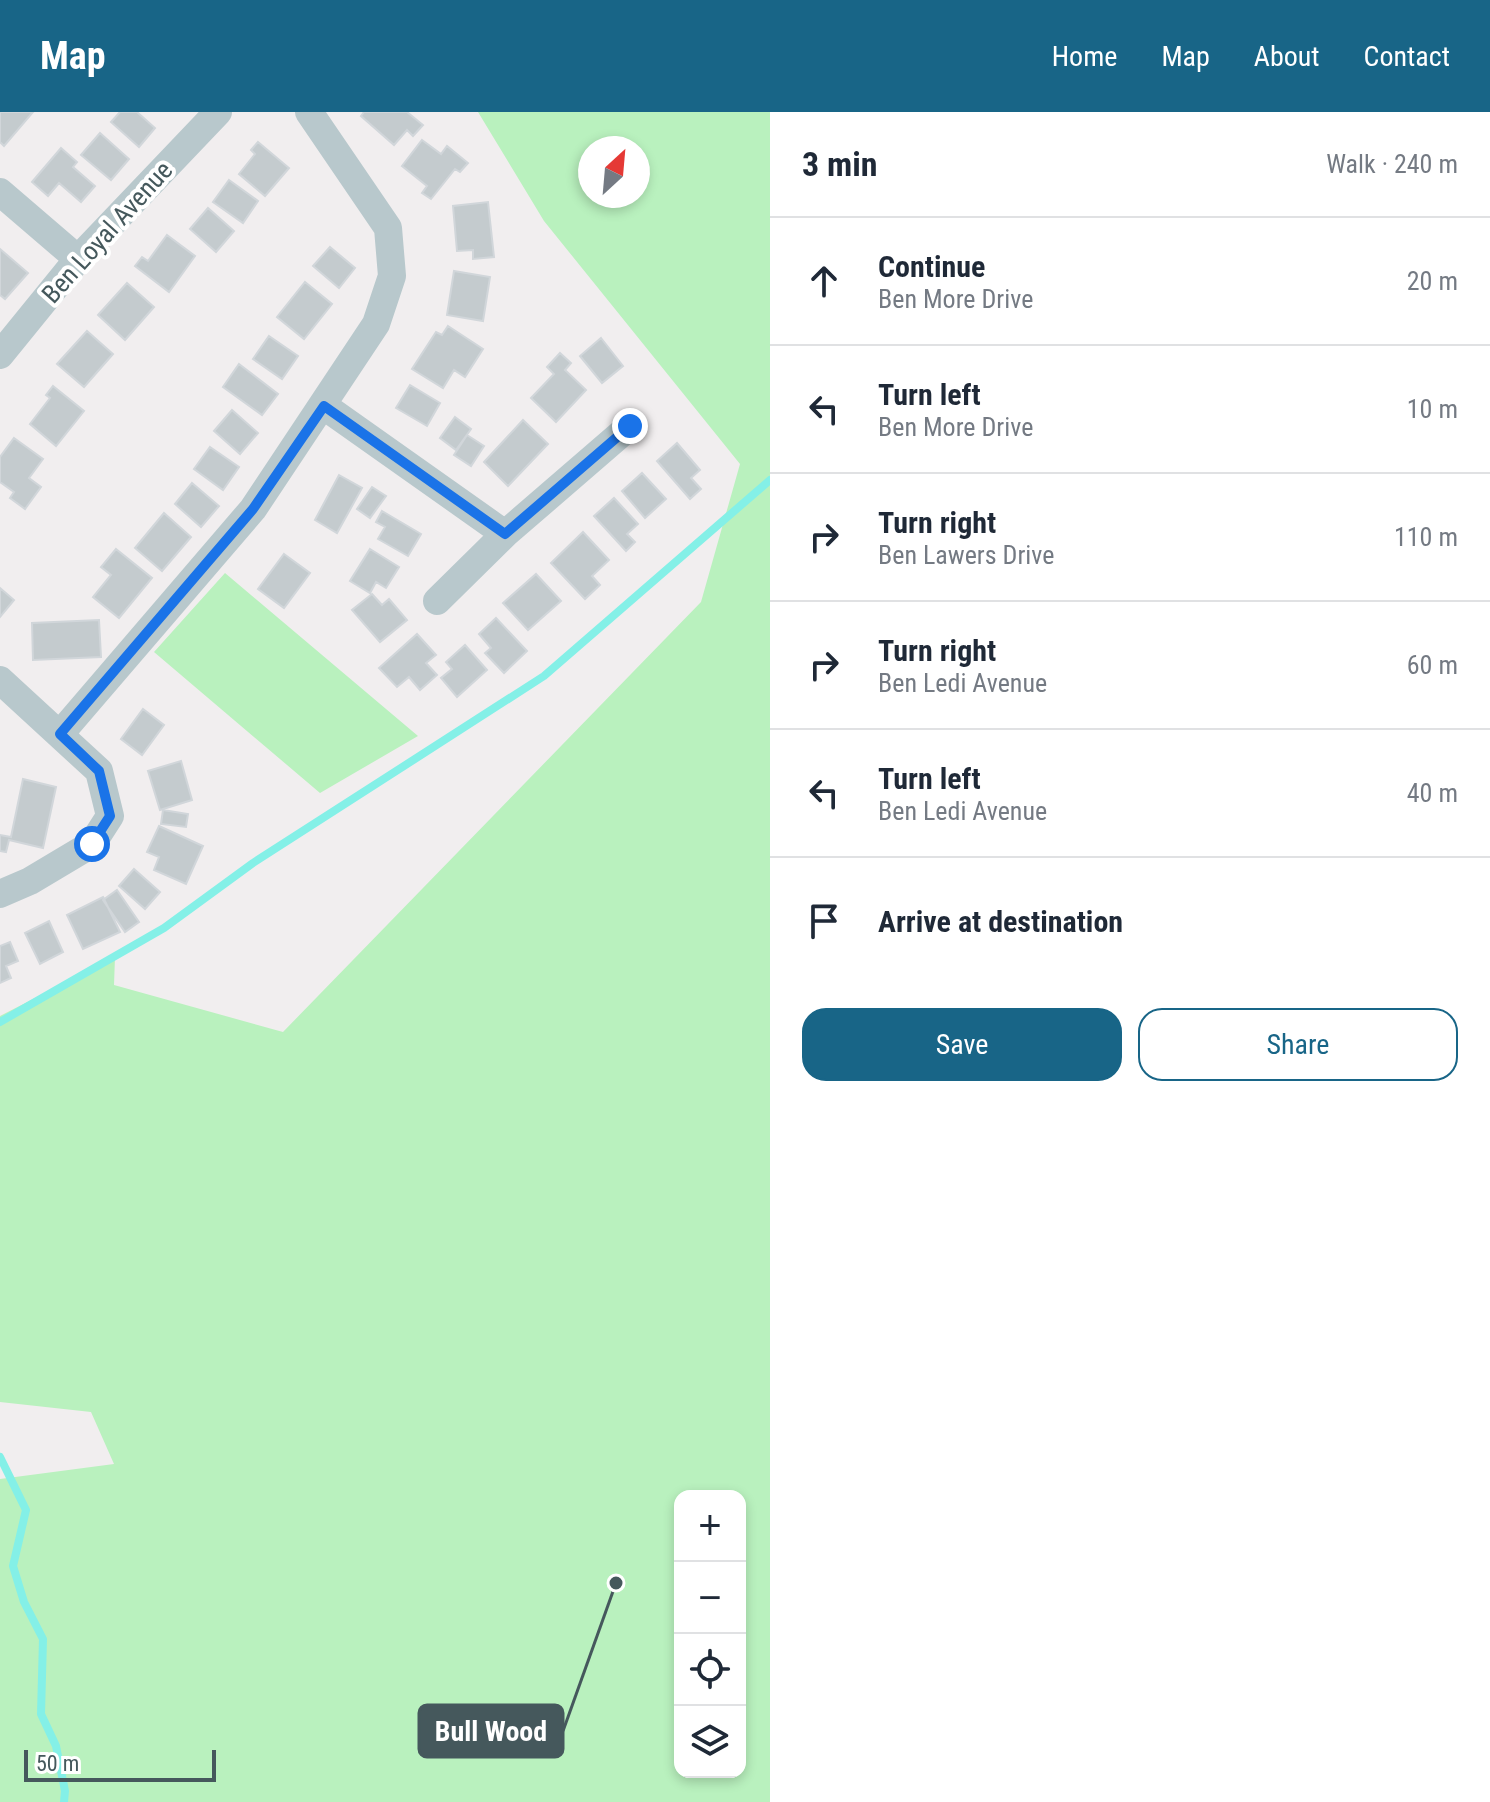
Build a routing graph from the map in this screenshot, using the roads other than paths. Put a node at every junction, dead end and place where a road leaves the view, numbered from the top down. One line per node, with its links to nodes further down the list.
1 (218, 112): 4 (street, Ben Loyal Avenue)
2 (309, 112): 6 (street)
3 (0, 192): 4 (street)
4 (78, 259): 5 (street, Ben Loyal Avenue)
5 (0, 355)
6 (324, 406): 8 (street); 11 (street)
7 (630, 426): 8 (street)
8 (505, 534): 9 (street)
9 (437, 601)
10 (0, 680): 11 (street)
11 (60, 734): 12 (street)
12 (0, 894)

